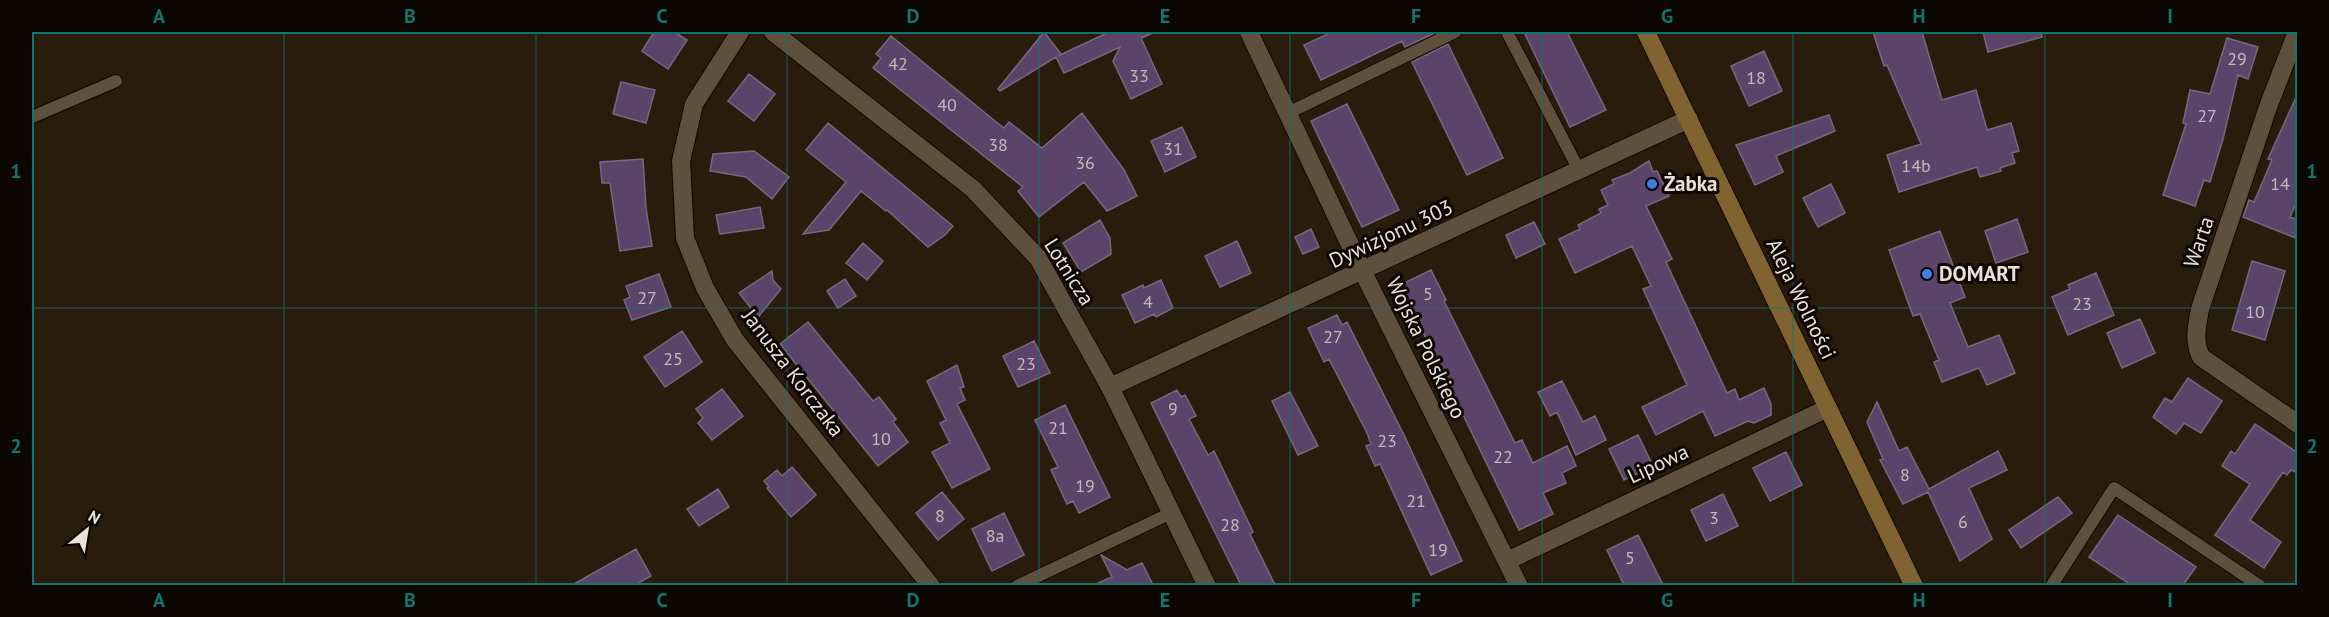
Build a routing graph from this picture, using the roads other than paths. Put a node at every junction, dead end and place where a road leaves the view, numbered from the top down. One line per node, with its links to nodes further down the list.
1 (740, 32): 19 (street, Janusza Korczaka)
2 (773, 32): 14 (street, Lotnicza)
3 (1249, 32): 9 (street, Wojska Polskiego)
4 (1455, 32): 9 (lane)
5 (1507, 32): 12 (lane)
6 (1646, 32): 11 (street, Aleja Wolności)
7 (2297, 32): 16 (street, Warta)
8 (116, 81): 10 (lane)
9 (1288, 113): 13 (street, Wojska Polskiego)
10 (32, 117)
11 (1689, 119): 12 (street, Dywizjonu 303); 15 (street, Aleja Wolności)
12 (1579, 170): 13 (street, Dywizjonu 303)
13 (1363, 272): 14 (street, Dywizjonu 303); 18 (street, Wojska Polskiego)
14 (1110, 387): 17 (street, Lotnicza)
15 (1828, 408): 18 (street, Lipowa); 23 (street, Aleja Wolności)
16 (2298, 424)
17 (1171, 513): 20 (lane); 21 (street, Lotnicza)
18 (1507, 561): 22 (street, Wojska Polskiego)
19 (931, 585)
20 (1017, 585)
21 (1207, 585)
22 (1519, 585)
23 (1914, 585)
24 (2052, 585): 25 (lane)
25 (2260, 585)

